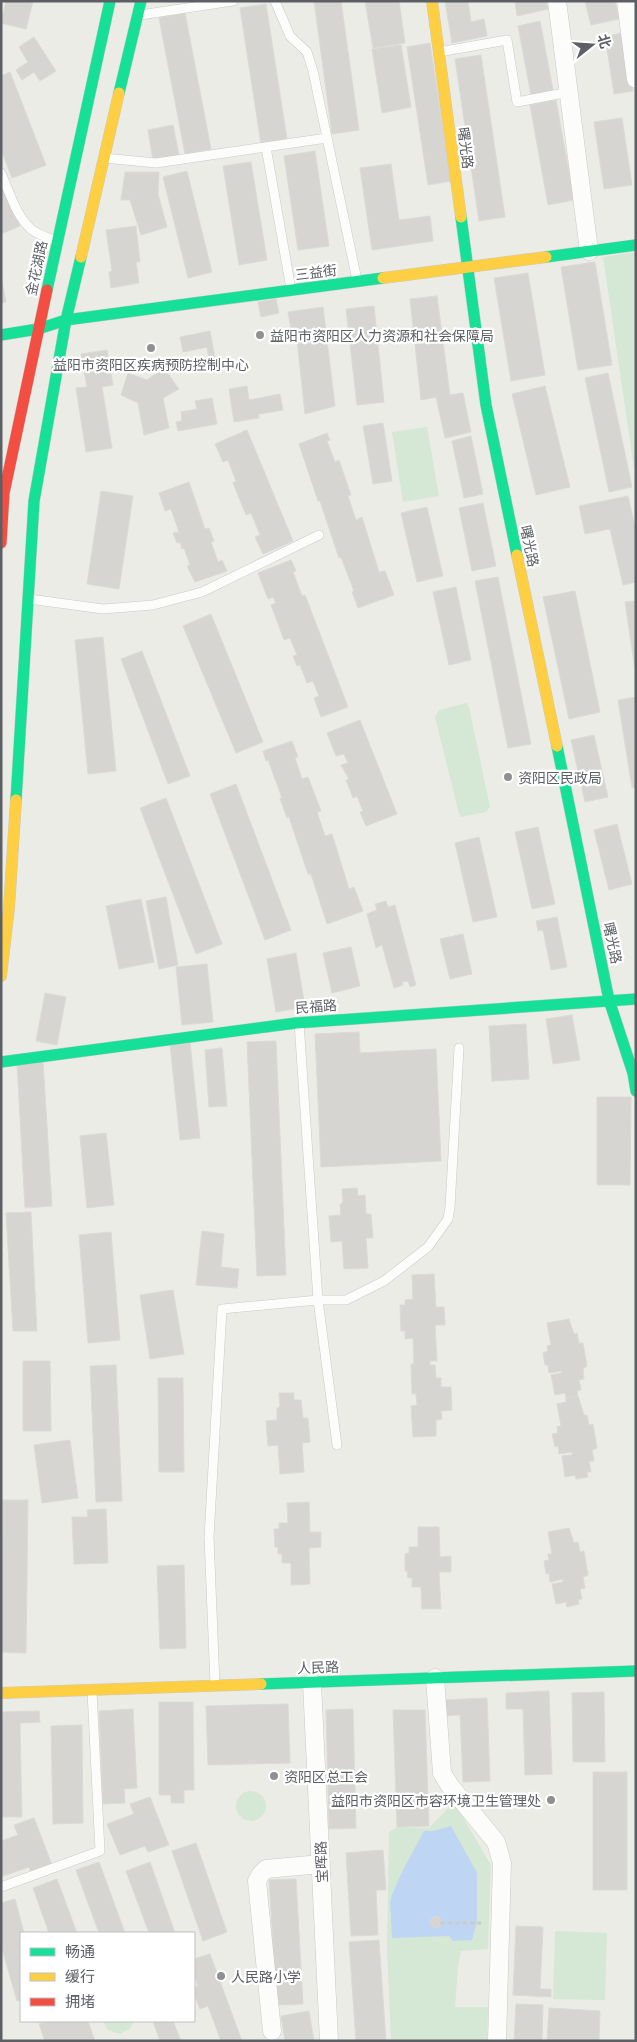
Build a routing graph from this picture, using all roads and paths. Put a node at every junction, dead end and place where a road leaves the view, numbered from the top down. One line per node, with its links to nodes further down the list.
1 (110, 1): 16 (street, 金花湖路)
2 (141, 1): 8 (street)
3 (233, 1): 8 (lane)
4 (275, 1): 12 (lane)
5 (432, 1): 9 (street, 曙光路)
6 (557, 1): 11 (street)
7 (626, 1): 10 (street)
8 (138, 15): 14 (street)
9 (439, 52): 11 (lane); 19 (street, 曙光路)
10 (636, 79)
11 (569, 92): 18 (street)
12 (327, 138): 13 (lane); 20 (lane)
13 (266, 147): 14 (lane); 21 (lane)
14 (104, 158): 22 (street)
15 (1, 173): 16 (lane)
16 (57, 241): 23 (street, 金花湖路)
17 (636, 245): 18 (street, 三益街)
18 (589, 251): 19 (street, 三益街)
19 (467, 266): 20 (street, 三益街); 30 (street, 曙光路)
20 (358, 282): 21 (street, 三益街)
21 (291, 290): 22 (street, 三益街)
22 (66, 320): 23 (street, 三益街); 27 (street)
23 (38, 329): 24 (street, 三益街); 26 (street, 金花湖路)
24 (1, 335)
25 (319, 535): 27 (lane)
26 (1, 543)
27 (28, 599): 28 (street)
28 (1, 976)
29 (636, 998): 30 (street, 民福路)
30 (609, 1000): 31 (street, 民福路); 34 (street, 曙光路)
31 (299, 1022): 33 (street, 民福路); 35 (lane)
32 (460, 1048): 35 (lane)
33 (1, 1062)
34 (636, 1091)
35 (318, 1300): 36 (lane); 40 (lane)
36 (337, 1445)
37 (636, 1671): 38 (street, 人民路)
38 (435, 1678): 39 (street, 人民路); 49 (street)
39 (312, 1683): 40 (street, 人民路); 43 (street, 宝晖路)
40 (215, 1686): 41 (street, 人民路)
41 (92, 1690): 42 (street, 人民路); 44 (lane)
42 (1, 1694)
43 (321, 1864): 47 (street); 48 (street, 宝晖路)
44 (1, 1887)
45 (440, 1923): 46 (path)
46 (481, 1923)
47 (272, 2031)
48 (329, 2041)
49 (497, 2041)

